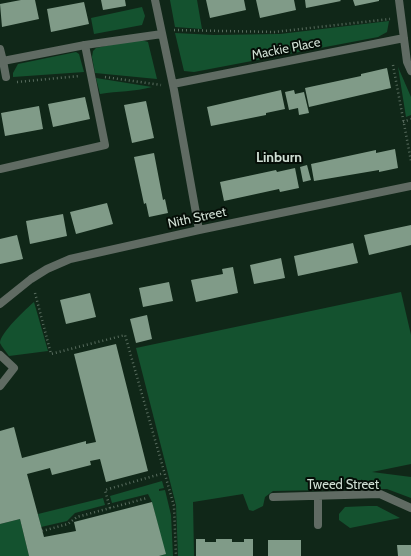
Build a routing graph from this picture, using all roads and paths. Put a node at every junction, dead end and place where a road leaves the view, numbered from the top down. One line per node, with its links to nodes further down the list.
1 (155, 0): 4 (street)
2 (398, 0): 3 (street)
3 (401, 18): 4 (path); 5 (street)
4 (161, 32): 6 (street); 12 (street)
5 (404, 38): 10 (street); 12 (street, Mackie Place)
6 (84, 45): 9 (street); 16 (street)
7 (0, 49): 9 (street)
8 (392, 58): 14 (path)
9 (3, 61): 11 (street)
10 (411, 71)
11 (6, 77)
12 (173, 84): 18 (street)
13 (411, 119): 14 (path)
14 (404, 122): 15 (path)
15 (411, 161)
16 (0, 169)
17 (411, 186): 18 (street, Nith Street)
18 (199, 230): 19 (street, Nith Street)
19 (31, 279): 20 (street, Nith Street); 23 (path)
20 (0, 304)
21 (0, 355): 22 (street)
22 (0, 386)
23 (164, 473): 27 (path); 31 (path)
24 (318, 496): 26 (street, Tweed Street); 28 (street, Tweed Street); 29 (street)
25 (147, 498): 27 (path)
26 (273, 498)
27 (110, 508): 30 (path)
28 (411, 508)
29 (318, 525)
30 (42, 531)
31 (176, 556)

